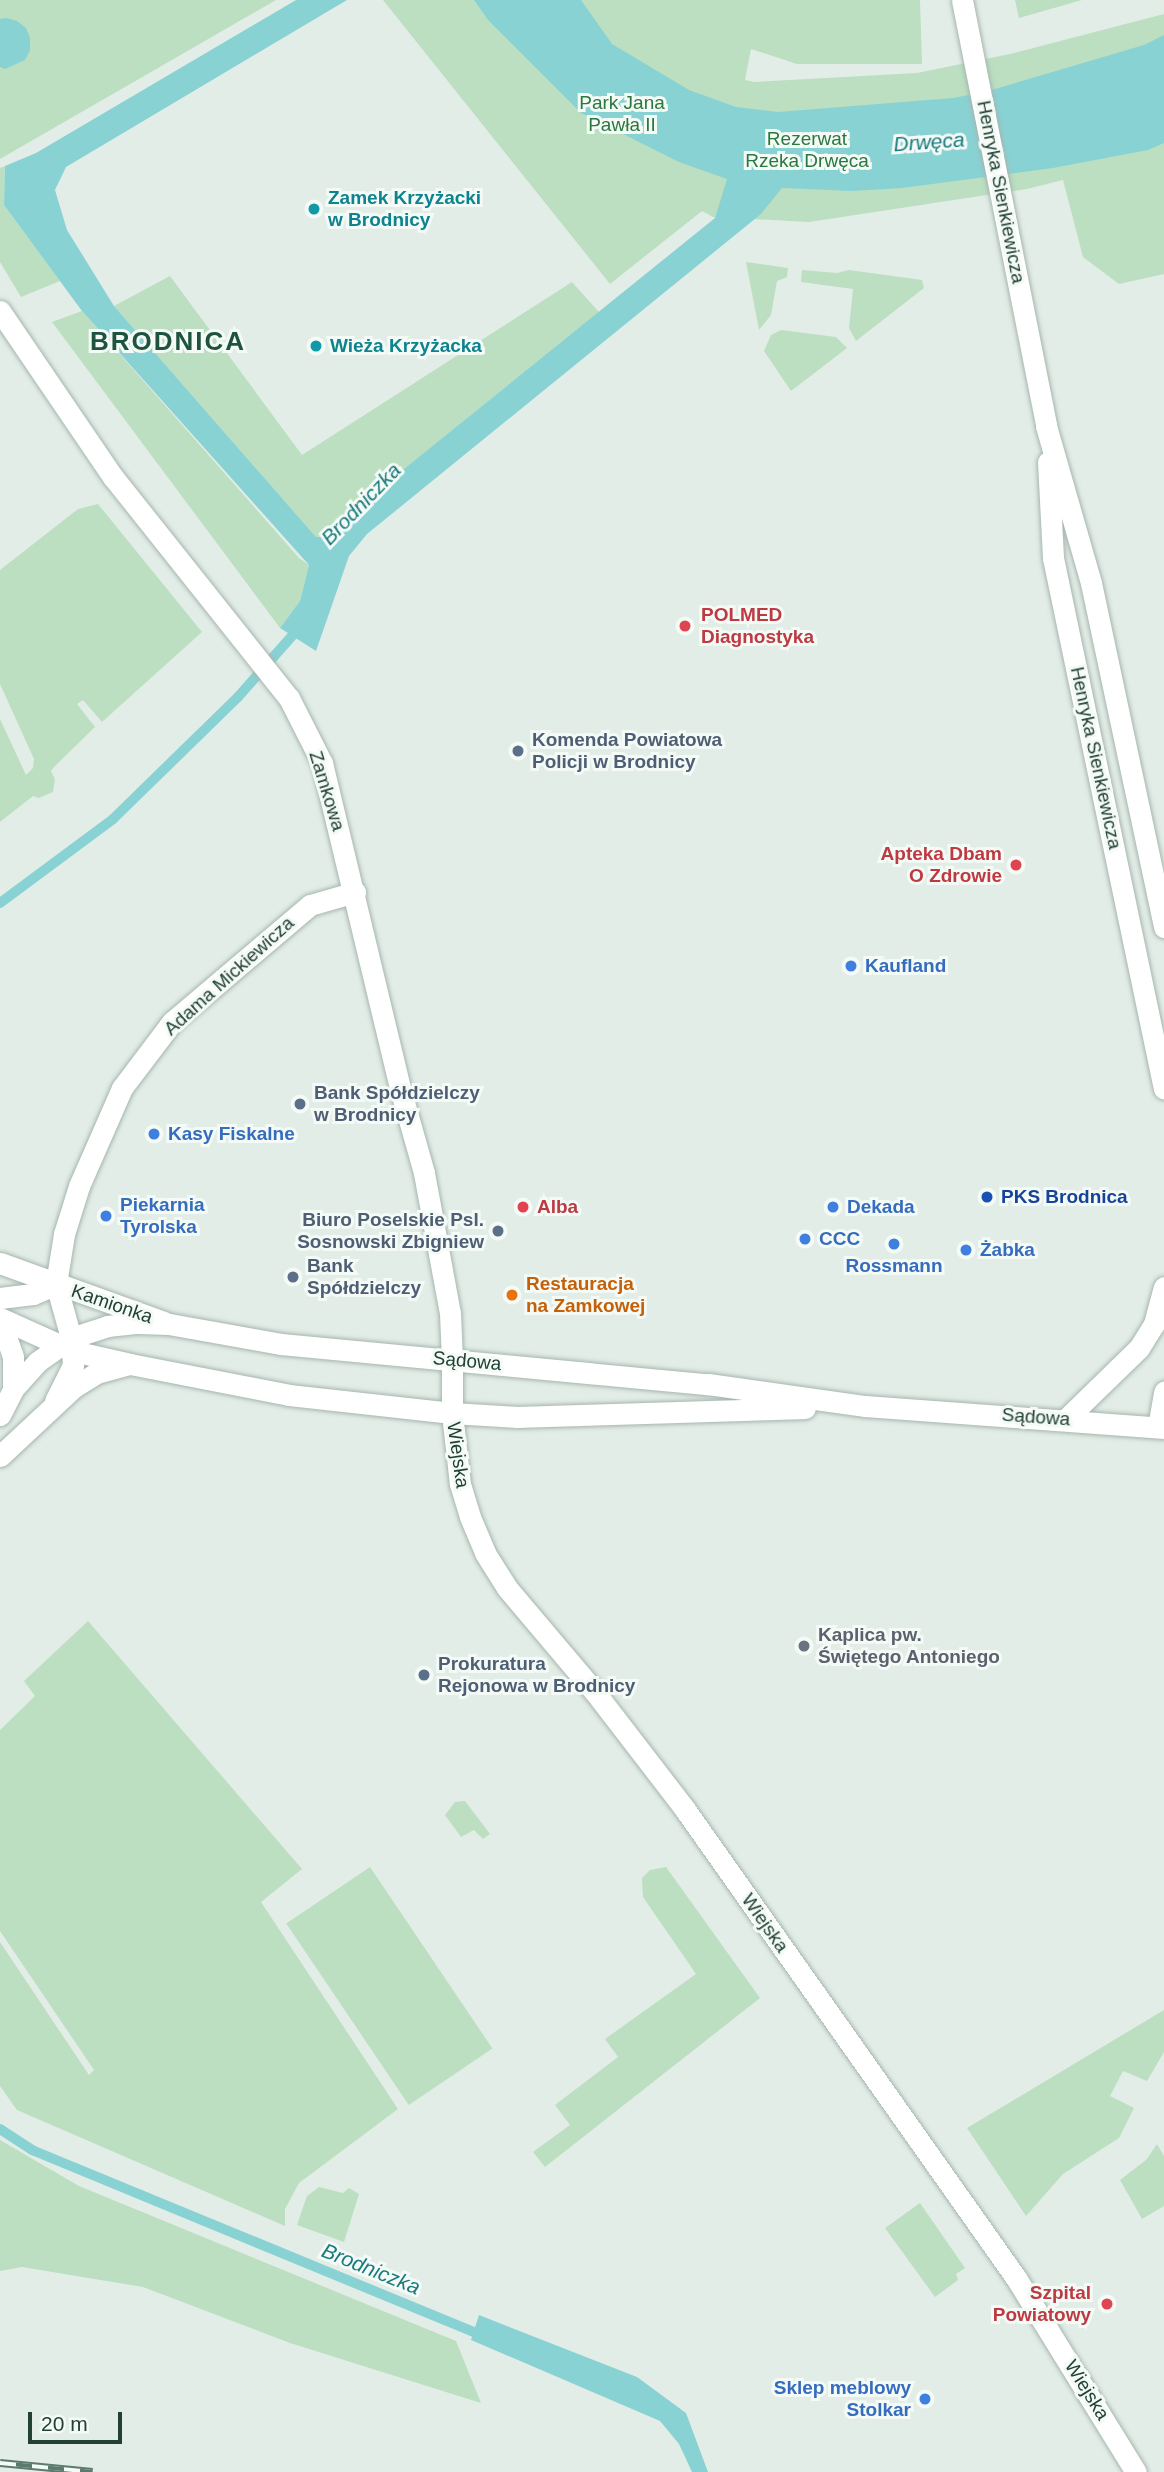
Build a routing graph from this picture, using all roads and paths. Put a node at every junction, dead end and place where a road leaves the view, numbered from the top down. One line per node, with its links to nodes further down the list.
1 (962, 0): 3 (street, Henryka Sienkiewicza)
2 (0, 311): 6 (street, Zamkowa)
3 (1046, 426): 4 (street, Henryka Sienkiewicza); 5 (street, Henryka Sienkiewicza)
4 (1146, 842): 5 (street); 7 (street, Henryka Sienkiewicza)
5 (1115, 848): 8 (street, Henryka Sienkiewicza)
6 (355, 891): 11 (street, Adama Mickiewicza); 17 (street, Zamkowa)
7 (1164, 927)
8 (1160, 1048): 9 (street, Henryka Sienkiewicza)
9 (1164, 1089)
10 (0, 1263): 11 (street, Kamionka)
11 (56, 1284): 13 (street, Kamionka); 15 (street, Kamionka); 16 (street, Kamionka)
12 (1164, 1287): 25 (street)
13 (0, 1298)
14 (0, 1319): 16 (street); 19 (street)
15 (169, 1324): 16 (street, Sądowa); 17 (street, Sądowa)
16 (68, 1345): 18 (street); 19 (street); 21 (street)
17 (452, 1360): 22 (street, Sądowa); 23 (street, Wiejska)
18 (130, 1364): 21 (street, Sądowa); 23 (street, Sądowa)
19 (13, 1389): 24 (street)
20 (1164, 1392): 26 (street)
21 (52, 1406): 27 (street)
22 (865, 1406): 23 (street, Sądowa); 25 (street, Sądowa)
23 (452, 1413): 28 (street, Wiejska)
24 (0, 1415)
25 (1066, 1419): 26 (street, Sądowa)
26 (1162, 1427)
27 (0, 1456)
28 (1136, 2472)

